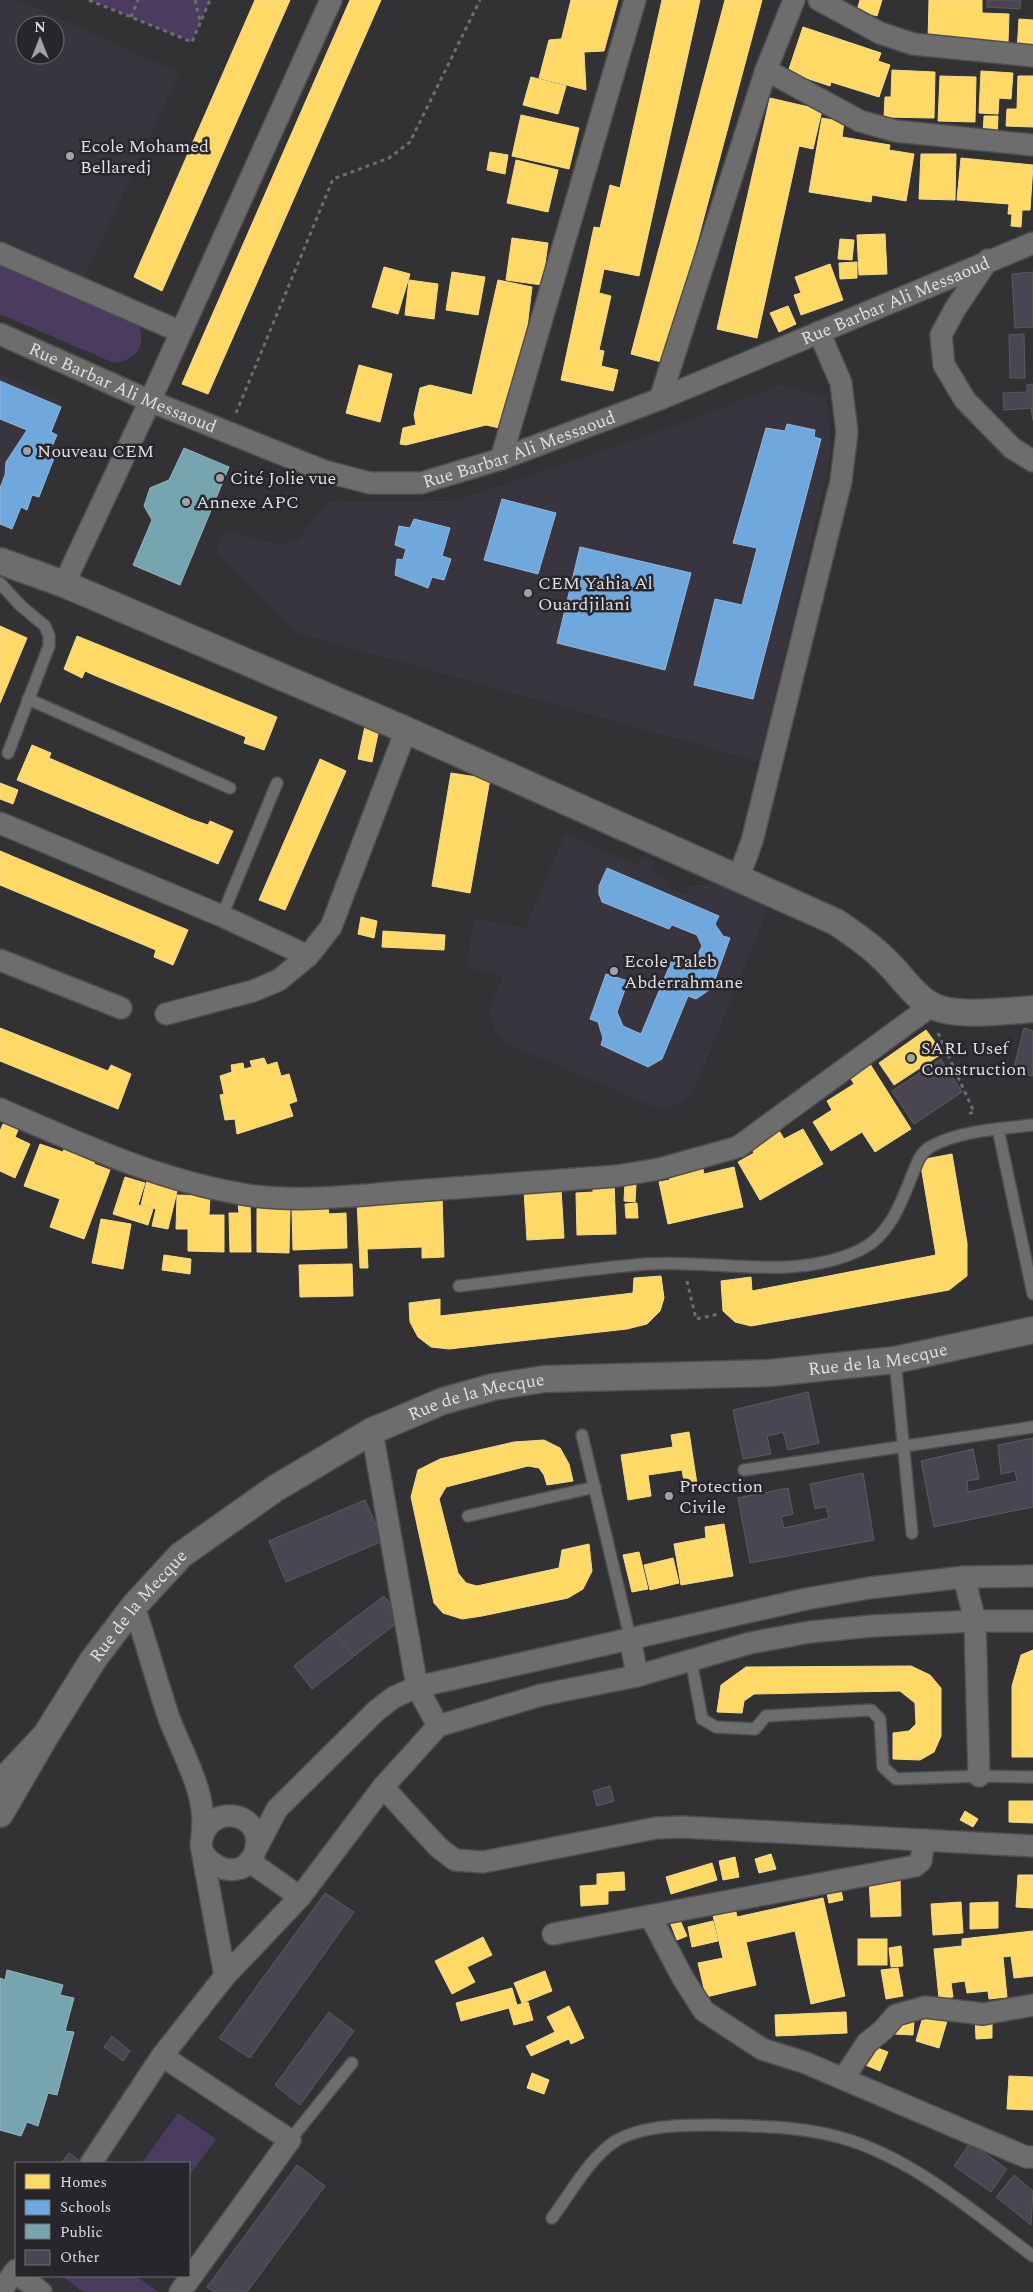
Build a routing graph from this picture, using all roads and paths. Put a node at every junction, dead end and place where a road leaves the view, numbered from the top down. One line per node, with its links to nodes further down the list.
1 (89, 0): 10 (path)
2 (138, 0): 10 (path)
3 (195, 0): 11 (path)
4 (210, 0): 11 (path)
5 (331, 0): 18 (street)
6 (480, 0): 23 (path)
7 (636, 0): 24 (street)
8 (794, 0): 13 (street)
9 (819, 0): 12 (street)
10 (131, 17): 11 (path)
11 (200, 22)
12 (1033, 56)
13 (766, 70): 14 (street); 21 (street)
14 (1033, 145)
15 (1033, 242): 17 (street, Rue Barbar Ali Messaoud)
16 (0, 253): 18 (street)
17 (988, 260): 19 (street, Rue Barbar Ali Messaoud); 25 (street)
18 (181, 332): 22 (street)
19 (819, 332): 21 (street, Rue Barbar Ali Messaoud); 35 (street)
20 (0, 334): 22 (street, Rue Barbar Ali Messaoud)
21 (660, 399): 24 (street, Rue Barbar Ali Messaoud)
22 (150, 401): 23 (street, Rue Barbar Ali Messaoud); 28 (street)
23 (228, 432): 24 (street, Rue Barbar Ali Messaoud)
24 (501, 459)
25 (1033, 461)
26 (0, 561): 28 (street)
27 (0, 583): 29 (lane)
28 (64, 584): 30 (street)
29 (28, 698): 31 (lane); 33 (lane)
30 (406, 730): 35 (street); 37 (street)
31 (8, 754)
32 (276, 783): 36 (lane)
33 (230, 788)
34 (0, 823): 36 (street)
35 (738, 879): 40 (street)
36 (222, 916): 37 (street)
37 (308, 956): 42 (street)
38 (0, 960): 39 (street)
39 (121, 1008)
40 (929, 1008): 41 (street); 43 (street); 46 (path)
41 (1033, 1009)
42 (166, 1014)
43 (0, 1109)
44 (1033, 1125): 45 (lane)
45 (998, 1129): 46 (lane); 49 (lane)
46 (958, 1136): 47 (lane)
47 (683, 1264): 48 (lane); 50 (path)
48 (459, 1286)
49 (1033, 1294)
50 (719, 1314)
51 (1033, 1330): 52 (street, Rue de la Mecque)
52 (895, 1360): 54 (street, Rue de la Mecque); 56 (lane)
53 (1033, 1426): 56 (lane)
54 (372, 1431): 63 (street, Rue de la Mecque); 69 (street)
55 (582, 1435): 58 (lane)
56 (903, 1447): 57 (lane); 60 (lane)
57 (744, 1470)
58 (595, 1487): 59 (lane); 66 (lane)
59 (468, 1516)
60 (912, 1533)
61 (1033, 1576): 62 (street)
62 (964, 1577): 64 (street); 66 (street)
63 (134, 1606): 71 (street, Rue de la Mecque); 76 (street)
64 (976, 1621): 65 (street); 67 (street); 72 (street)
65 (1033, 1621)
66 (630, 1637): 68 (street); 69 (street)
67 (691, 1660): 68 (street); 72 (lane)
68 (637, 1676): 70 (street)
69 (417, 1687): 70 (street); 77 (street)
70 (438, 1726): 75 (street)
71 (46, 1735): 74 (street); 78 (street)
72 (979, 1776): 73 (lane)
73 (1033, 1777)
74 (0, 1784)
75 (383, 1787): 80 (street); 84 (street)
76 (200, 1794): 79 (street); 81 (street)
77 (277, 1809): 79 (street); 83 (street)
78 (0, 1814)
79 (238, 1817): 81 (street); 83 (street)
80 (924, 1840): 82 (street); 85 (street)
81 (203, 1845): 83 (street); 87 (street)
82 (1033, 1846)
83 (253, 1854): 84 (street)
84 (300, 1897): 87 (street)
85 (650, 1916): 86 (street); 91 (street)
86 (553, 1934)
87 (226, 1976): 89 (street)
88 (1033, 2005): 91 (street)
89 (162, 2056): 92 (street); 94 (street)
90 (352, 2063): 92 (lane)
91 (844, 2079): 93 (street)
92 (290, 2140): 97 (street)
93 (1033, 2158)
94 (92, 2162)
95 (552, 2218): 96 (lane)
96 (1033, 2256)
97 (190, 2270)
98 (15, 2274): 100 (street)
99 (23, 2277): 101 (street)
100 (0, 2292)
101 (41, 2292)

